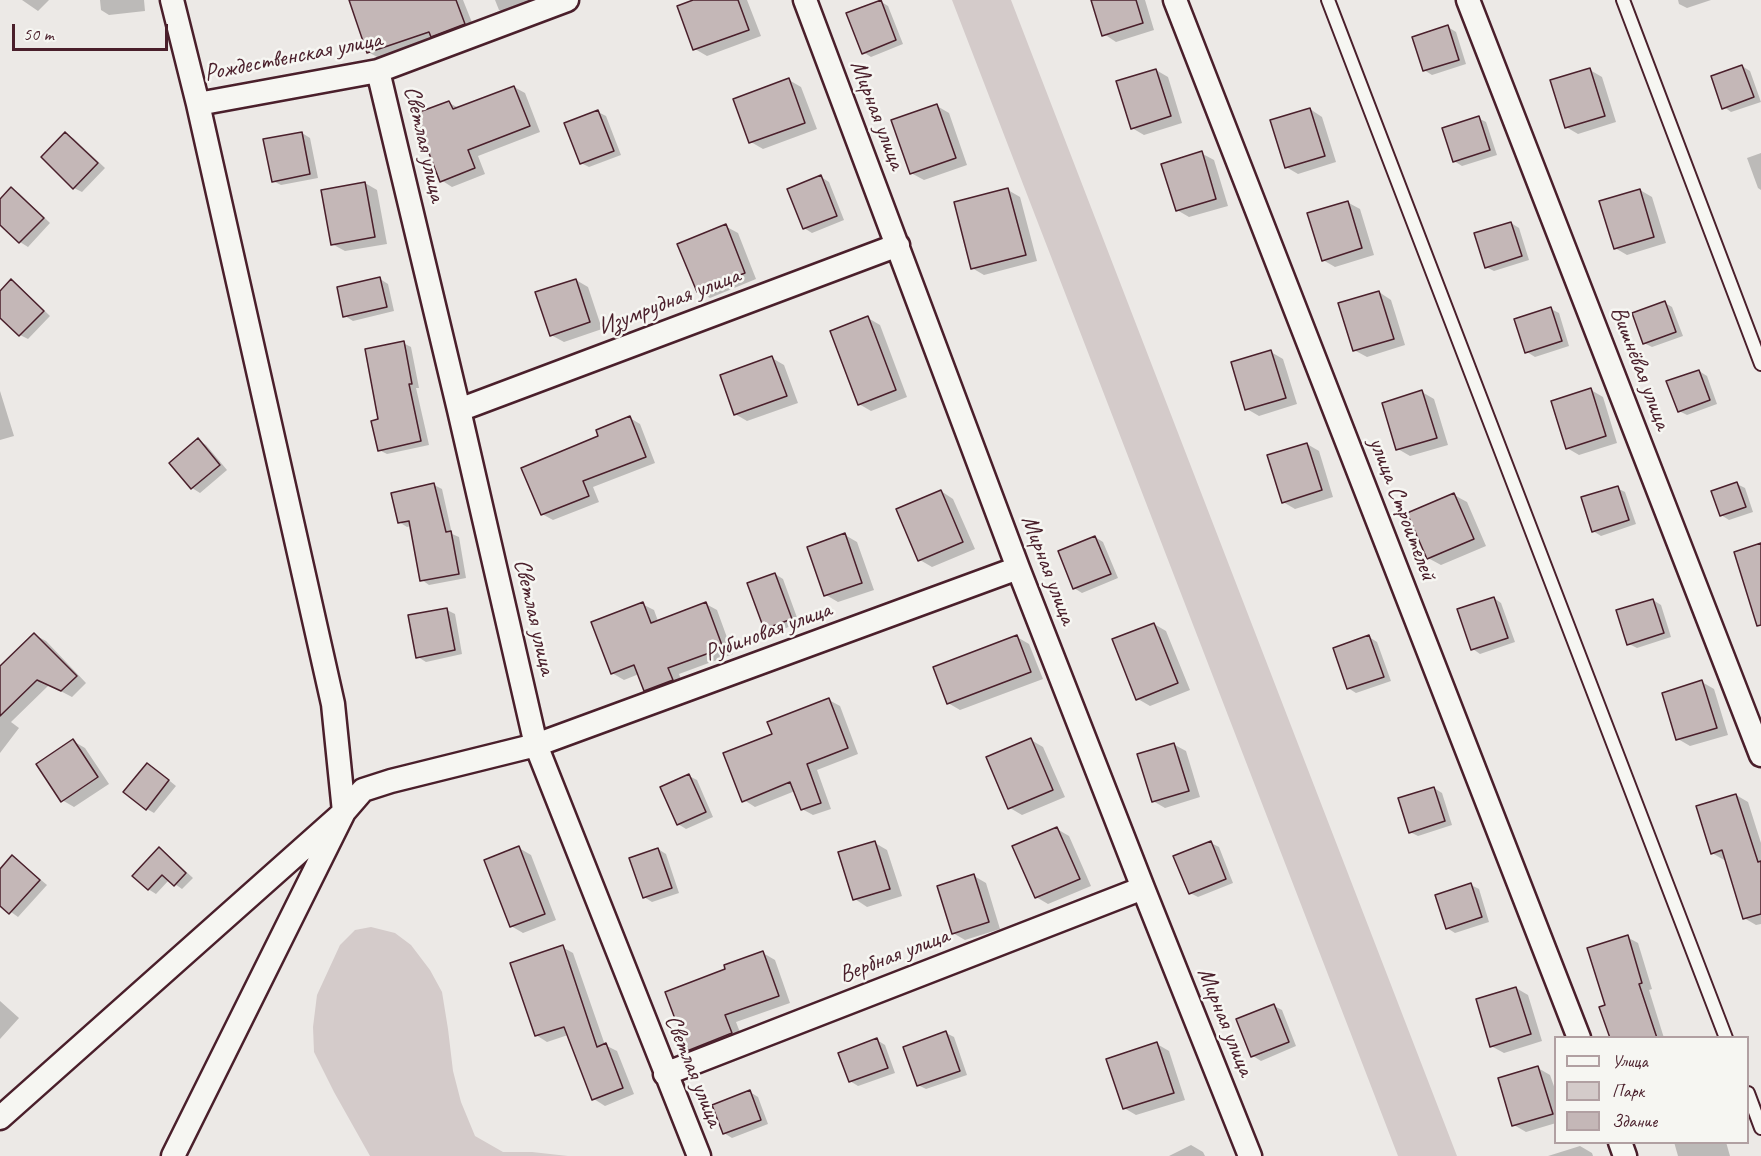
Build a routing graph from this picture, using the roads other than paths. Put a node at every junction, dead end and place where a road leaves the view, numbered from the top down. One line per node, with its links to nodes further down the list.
1 (172, 0): 9 (street)
2 (567, 0): 8 (street, Рождественская улица)
3 (804, 0): 10 (street, Мирная улица)
4 (1175, 0): 18 (street, улица Строителей)
5 (1328, 0): 19 (lane)
6 (1468, 0): 15 (street, Вишнёвая улица)
7 (1623, 0): 11 (lane)
8 (378, 72): 9 (street, Рождественская улица); 12 (street, Светлая улица)
9 (198, 104): 16 (street)
10 (898, 245): 12 (street, Изумрудная улица); 13 (street, Мирная улица)
11 (1761, 364)
12 (459, 410): 14 (street, Светлая улица)
13 (1018, 568): 14 (street, Рубиновая улица); 17 (street, Мирная улица)
14 (536, 746): 16 (street, Рубиновая улица); 20 (street, Светлая улица)
15 (1761, 755)
16 (344, 812): 22 (street); 24 (street)
17 (1143, 888): 20 (street, Вербная улица); 26 (street, Мирная улица)
18 (1578, 1036)
19 (1725, 1036)
20 (665, 1074): 25 (street, Светлая улица)
21 (1749, 1096): 23 (lane)
22 (0, 1118)
23 (1761, 1128)
24 (173, 1156)
25 (699, 1156)
26 (1250, 1156)

